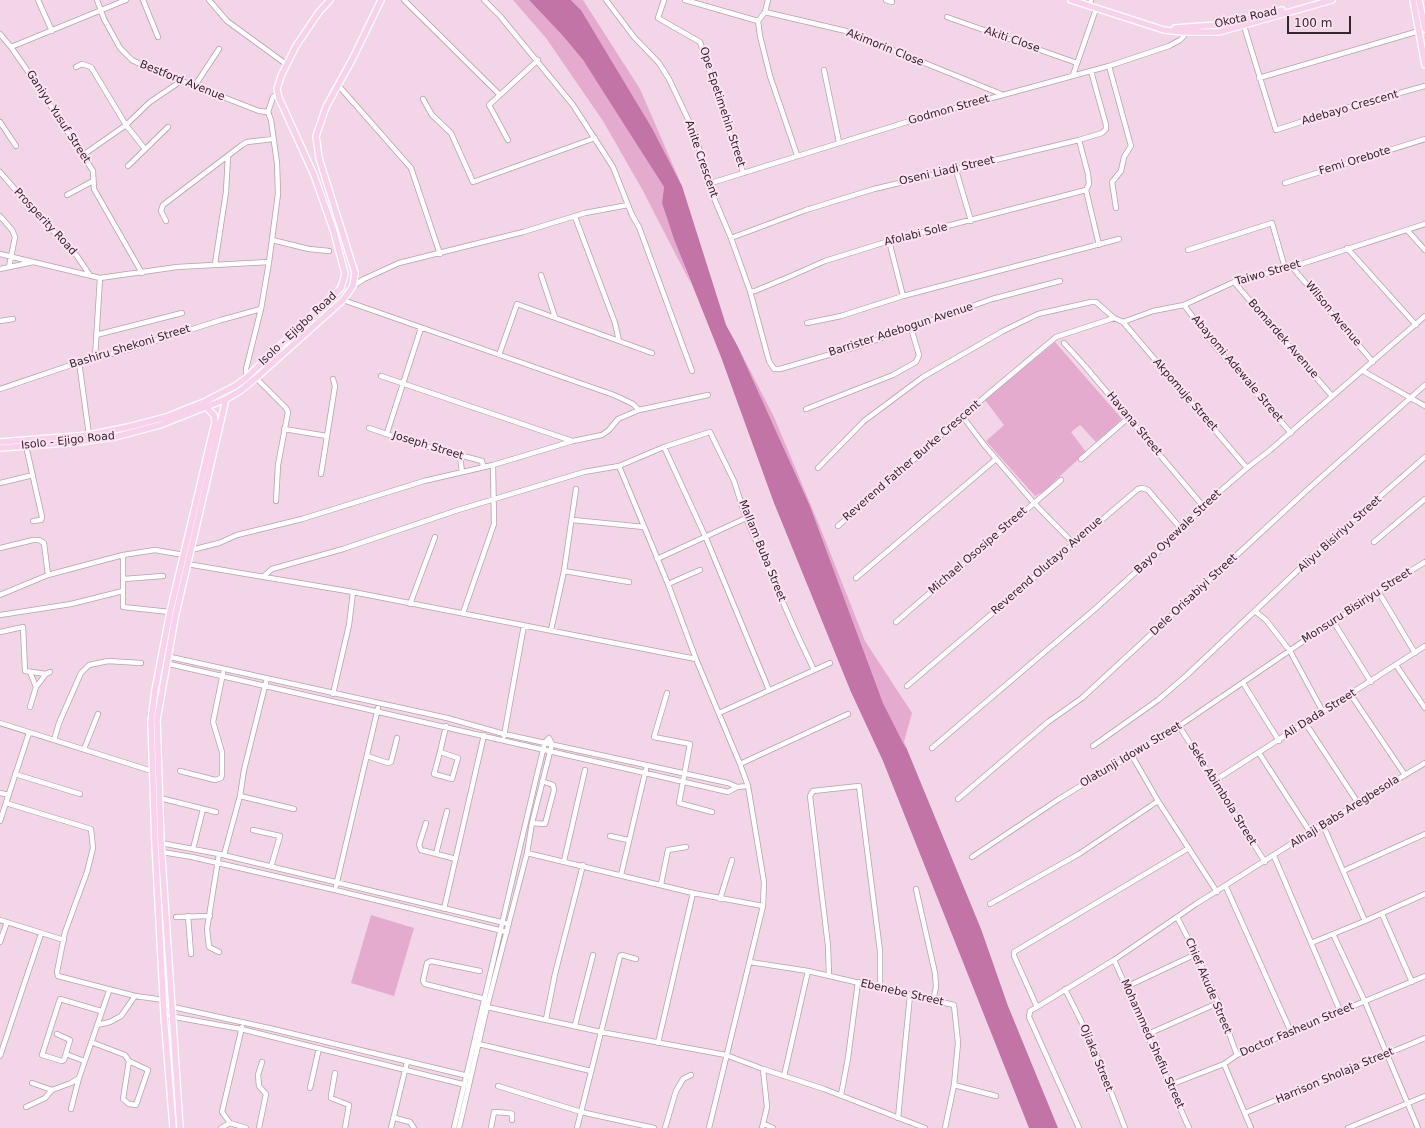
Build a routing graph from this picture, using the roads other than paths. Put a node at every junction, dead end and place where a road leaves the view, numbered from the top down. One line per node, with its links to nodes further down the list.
1 (38, 0): 30 (street)
2 (97, 0): 23 (street, Bestford Avenue)
3 (126, 0): 23 (street)
4 (143, 0): 33 (street)
5 (209, 0): 38 (street)
6 (330, 0): 38 (main road)
7 (381, 0): 47 (main road)
8 (404, 0): 51 (street)
9 (484, 0): 36 (street)
10 (606, 0): 77 (street, Anite Crescent)
11 (664, 0): 74 (street, Ope Epetimehin Street)
12 (685, 0): 26 (street)
13 (768, 0): 24 (street)
14 (886, 0): 20 (street)
15 (1071, 0): 21 (main road, Okota Road)
16 (1320, 0): 27 (main road, Okota Road)
17 (1332, 0): 28 (main road, Okota Road)
18 (1413, 0): 29 (main road)
19 (1418, 0): 29 (main road)
20 (892, 2)
21 (1090, 3): 22 (main road, Okota Road)
22 (1096, 9): 27 (main road, Okota Road); 37 (street)
23 (101, 11): 30 (street); 46 (street, Bestford Avenue)
24 (765, 12): 26 (street); 52 (street, Akimorin Close)
25 (947, 17): 37 (street, Akiti Close)
26 (758, 21): 68 (street)
27 (1147, 24): 31 (main road, Okota Road)
28 (1244, 26): 31 (main road, Okota Road); 45 (street)
29 (1422, 30): 39 (main road); 45 (street)
30 (52, 31): 34 (street)
31 (1182, 32): 40 (street, Godmon Street)
32 (0, 34): 34 (street, Ganiyu Yusuf Street)
33 (158, 37)
34 (11, 47): 67 (street, Ganiyu Yusuf Street)
35 (219, 49): 49 (street)
36 (538, 60): 51 (street); 58 (street)
37 (1077, 63): 44 (street)
38 (286, 64): 50 (main road)
39 (1425, 64)
40 (1109, 66): 43 (street, Godmon Street); 81 (street)
41 (76, 68): 56 (street)
42 (824, 70): 63 (street)
43 (1091, 71): 44 (street, Godmon Street); 62 (street, Oseni Liadi Street)
44 (1073, 75): 52 (street, Godmon Street)
45 (1259, 78): 48 (street, Adebayo Crescent)
46 (180, 81): 49 (street, Bestford Avenue); 56 (street)
47 (338, 85): 66 (main road); 98 (street)
48 (1425, 86)
49 (194, 87): 54 (street, Bestford Avenue)
50 (278, 94): 54 (street); 70 (main road, Isolo - Ejigbo Road)
51 (500, 94): 61 (street)
52 (1001, 94): 63 (street, Godmon Street)
53 (423, 99): 58 (street)
54 (268, 112): 59 (street)
55 (0, 122): 64 (street)
56 (126, 125): 65 (street); 67 (street)
57 (168, 126): 65 (street)
58 (595, 138): 80 (street)
59 (273, 139): 69 (street); 90 (street)
60 (1425, 139): 76 (street, Femi Orebote)
61 (508, 140)
62 (1079, 140): 72 (street, Oseni Liadi Street); 78 (street)
63 (839, 142): 68 (street, Godmon Street)
64 (16, 146)
65 (145, 149): 71 (street)
66 (317, 153): 70 (main road); 113 (main road)
67 (83, 155): 75 (street, Ganiyu Yusuf Street)
68 (797, 155): 74 (street, Godmon Street)
69 (228, 156): 84 (street); 102 (street)
70 (306, 156): 141 (main road, Isolo - Ejigbo Road)
71 (128, 166)
72 (956, 170): 85 (street); 88 (street, Oseni Liadi Street)
73 (0, 172): 108 (street, Prosperity Road)
74 (743, 172): 77 (street, Godmon Street)
75 (93, 181): 79 (street); 107 (street, Ganiyu Yusuf Street)
76 (1285, 183)
77 (708, 184): 88 (street, Anite Crescent)
78 (1086, 190): 85 (street, Afolabi Sole); 92 (street)
79 (67, 196)
80 (628, 205): 83 (street); 138 (street)
81 (1116, 208)
82 (0, 216): 99 (street)
83 (575, 217): 98 (street); 131 (street)
84 (166, 221)
85 (971, 221): 91 (street, Afolabi Sole)
86 (1425, 224): 87 (street, Taiwo Street)
87 (1408, 230): 93 (street, Taiwo Street); 95 (street)
88 (731, 238): 114 (street, Anite Crescent)
89 (1119, 239): 92 (street)
90 (272, 240): 96 (street); 101 (street)
91 (889, 241): 114 (street, Afolabi Sole); 115 (street)
92 (1099, 245): 115 (street)
93 (1347, 248): 104 (street, Taiwo Street); 127 (street)
94 (1188, 250): 105 (street)
95 (1425, 250)
96 (329, 251)
97 (0, 254): 99 (street)
98 (440, 254): 113 (street)
99 (11, 256): 100 (street); 103 (street)
100 (34, 262): 103 (street); 108 (street)
101 (270, 262): 102 (street); 118 (street)
102 (215, 264): 107 (street)
103 (9, 267): 106 (street)
104 (1292, 267): 105 (street, Taiwo Street); 137 (street, Wilson Avenue)
105 (1285, 268): 112 (street, Taiwo Street)
106 (0, 269)
107 (142, 272): 110 (street)
108 (89, 274): 110 (street)
109 (541, 275): 121 (street)
110 (100, 278): 130 (street)
111 (1060, 281): 129 (street, Barrister Adebogun Avenue)
112 (1234, 282): 117 (street, Taiwo Street); 148 (street, Bomardek Avenue)
113 (353, 286): 116 (main road, Isolo - Ejigbo Road)
114 (750, 291): 129 (street, Barrister Adebogun Avenue)
115 (903, 296): 125 (street)
116 (343, 300): 128 (street); 142 (main road, Isolo - Ejigbo Road)
117 (1184, 305): 126 (street, Taiwo Street); 160 (street, Abayomi Adewale Street)
118 (261, 309): 135 (street, Bashiru Shekoni Street); 141 (street)
119 (182, 313): 130 (street)
120 (1425, 316): 127 (street, Bayo Oyewale Street)
121 (555, 317): 131 (street); 134 (street)
122 (1114, 318): 126 (street); 155 (street, Reverend Father Burke Crescent); 175 (street)
123 (13, 319): 124 (street)
124 (0, 321)
125 (807, 322)
126 (1123, 322): 176 (street, Akpomuje Street)
127 (1416, 326): 137 (street, Bayo Oyewale Street)
128 (421, 328): 134 (street); 144 (street)
129 (911, 328): 154 (street)
130 (96, 335): 135 (street)
131 (619, 341): 133 (street)
132 (1064, 343): 156 (street, Havana Street)
133 (652, 353)
134 (499, 355): 153 (street)
135 (95, 358): 136 (street, Bashiru Shekoni Street)
136 (79, 362): 146 (street, Bashiru Shekoni Street); 161 (street)
137 (1373, 362): 139 (street, Bayo Oyewale Street)
138 (692, 371)
139 (1363, 371): 148 (street, Bayo Oyewale Street); 149 (street)
140 (381, 376): 144 (street)
141 (246, 378): 161 (main road, Isolo - Ejigbo Road)
142 (256, 378): 150 (main road, Isolo - Ejigbo Road); 158 (street)
143 (333, 379): 162 (street)
144 (404, 384): 159 (street); 163 (street)
145 (1425, 385): 149 (street, Dele Orisabiyi Street)
146 (0, 389)
147 (708, 395): 153 (street)
148 (1332, 396): 160 (street, Bayo Oyewale Street)
149 (1412, 398): 151 (street); 301 (street, Dele Orisabiyi Street)
150 (226, 399): 152 (main road, Isolo - Ejigo Road); 199 (main road)
151 (1425, 406)
152 (206, 407): 165 (main road, Isolo - Ejigo Road); 201 (main road)
153 (639, 410): 163 (street)
154 (806, 410)
155 (963, 417): 170 (street); 191 (street, Reverend Father Burke Crescent)
156 (1128, 418): 171 (street); 187 (street, Havana Street)
157 (369, 428): 159 (street, Joseph Street)
158 (284, 429): 162 (street); 185 (street)
159 (387, 433): 168 (street, Joseph Street)
160 (1290, 433): 176 (street, Bayo Oyewale Street)
161 (89, 434): 164 (main road, Isolo - Ejigbo Road)
162 (327, 436): 178 (street)
163 (573, 441): 172 (street)
164 (0, 442)
165 (26, 446): 167 (main road, Isolo - Ejigo Road); 179 (street)
166 (664, 447): 174 (street); 188 (street, Mallam Buba Street); 195 (street)
167 (0, 448)
168 (460, 456): 173 (street, Joseph Street); 177 (street)
169 (1425, 457): 220 (street, Aliyu Bisiriyu Street)
170 (996, 459): 186 (street); 210 (street)
171 (1081, 459)
172 (493, 465): 173 (street); 184 (street)
173 (483, 466): 177 (street)
174 (619, 466): 184 (street); 192 (street)
175 (818, 468)
176 (1247, 468): 187 (street, Bayo Oyewale Street)
177 (462, 472): 199 (street)
178 (320, 474)
179 (33, 475): 181 (street); 190 (street)
180 (1060, 480): 186 (street, Michael Ososipe Street)
181 (0, 483)
182 (576, 489): 189 (street)
183 (1425, 498): 196 (street)
184 (494, 500): 209 (street); 221 (street)
185 (276, 501)
186 (1034, 503): 197 (street); 224 (street, Michael Ososipe Street)
187 (1203, 506): 193 (street, Bayo Oyewale Street)
188 (746, 518): 195 (street); 237 (street, Mallam Buba Street)
189 (573, 520): 192 (street); 206 (street)
190 (33, 521)
191 (838, 526)
192 (644, 527): 202 (street)
193 (1182, 530): 197 (street, Reverend Olutayo Avenue); 273 (street, Bayo Oyewale Street)
194 (435, 537): 218 (street)
195 (706, 538): 202 (street); 246 (street)
196 (1374, 542)
197 (1074, 544): 244 (street, Reverend Olutayo Avenue)
198 (0, 548): 207 (street)
199 (191, 550): 204 (main road)
200 (123, 555): 201 (street); 207 (street); 211 (street)
201 (184, 555): 219 (main road)
202 (657, 559): 213 (street)
203 (1425, 562): 215 (street, Monsuru Bisiriyu Street)
204 (187, 564): 209 (street); 231 (main road)
205 (700, 570): 213 (street)
206 (564, 571): 212 (street); 226 (street)
207 (48, 575): 217 (street)
208 (163, 576): 211 (street)
209 (264, 576): 216 (street)
210 (856, 578)
211 (124, 579): 214 (street)
212 (629, 582)
213 (668, 584): 232 (street)
214 (123, 591): 219 (street); 222 (street)
215 (1378, 591): 223 (street, Monsuru Bisiriyu Street); 230 (street)
216 (352, 592): 218 (street); 248 (street)
217 (0, 595)
218 (410, 604): 221 (street)
219 (170, 612): 231 (main road)
220 (1256, 612): 229 (street); 271 (street, Aliyu Bisiriyu Street)
221 (463, 613): 225 (street)
222 (0, 615)
223 (1333, 621): 229 (street, Monsuru Bisiriyu Street); 241 (street)
224 (896, 622)
225 (524, 625): 226 (street); 263 (street)
226 (551, 630): 232 (street)
227 (0, 632): 238 (street)
228 (1425, 646): 230 (street, Ali Dada Street)
229 (1290, 651): 242 (street, Olatunji Idowu Street); 254 (street)
230 (1415, 653): 235 (street, Ali Dada Street)
231 (164, 659): 236 (street); 239 (street); 284 (main road); 286 (main road)
232 (696, 659): 255 (street)
233 (141, 663): 266 (street)
234 (830, 663): 237 (street)
235 (1396, 665): 241 (street, Ali Dada Street); 252 (street)
236 (224, 669): 239 (street); 240 (street)
237 (814, 670): 246 (street)
238 (30, 672): 245 (street); 245 (street)
239 (223, 676): 243 (street); 285 (street)
240 (267, 678): 243 (street); 248 (street)
241 (1371, 682): 249 (street, Ali Dada Street)
242 (1243, 683): 261 (street, Olatunji Idowu Street); 268 (street)
243 (266, 686): 253 (street); 299 (street)
244 (908, 686)
245 (36, 687): 251 (street)
246 (769, 690): 255 (street)
247 (667, 693): 289 (street)
248 (333, 694): 250 (street)
249 (1351, 695): 254 (street, Ali Dada Street); 290 (street)
250 (378, 704): 253 (street); 263 (street)
251 (30, 707)
252 (1425, 708)
253 (377, 711): 260 (street); 279 (street)
254 (1323, 712): 259 (street, Ali Dada Street)
255 (719, 713): 281 (street)
256 (98, 714): 274 (street)
257 (848, 714): 281 (street)
258 (0, 723): 262 (street)
259 (1306, 724): 268 (street, Ali Dada Street); 304 (street)
260 (446, 726): 264 (street); 276 (street)
261 (1179, 726): 278 (street, Olatunji Idowu Street); 292 (street, Seke Abimbola Street)
262 (29, 733): 266 (street); 288 (street)
263 (504, 734): 267 (street); 269 (street)
264 (484, 735): 267 (street); 329 (street)
265 (397, 738): 279 (street)
266 (54, 740): 274 (street)
267 (503, 740): 272 (street)
268 (1279, 741): 277 (street, Ali Dada Street)
269 (545, 742): 270 (street); 272 (street)
270 (552, 744): 275 (street); 282 (street)
271 (1093, 746)
272 (544, 748): 275 (street); 358 (street)
273 (932, 748)
274 (84, 750): 284 (street)
275 (551, 750): 287 (street); 291 (street)
276 (440, 752): 276 (street)
277 (1259, 752): 292 (street, Ali Dada Street); 315 (street)
278 (1131, 754): 302 (street); 328 (street, Olatunji Idowu Street)
279 (367, 756): 338 (street)
280 (1425, 763): 290 (street, Alhaji Babs Aregbesola)
281 (740, 764): 294 (street)
282 (646, 765): 287 (street); 289 (street)
283 (585, 770): 331 (street)
284 (152, 771): 286 (street); 390 (main road)
285 (180, 771)
286 (159, 772): 300 (main road)
287 (645, 772): 293 (street); 318 (street)
288 (15, 774): 297 (street); 298 (street)
289 (686, 774): 293 (street); 295 (street)
290 (1405, 775): 304 (street, Alhaji Babs Aregbesola)
291 (542, 781): 312 (street); 312 (street)
292 (1214, 781): 332 (street, Seke Abimbola Street)
293 (684, 782): 295 (street); 309 (street)
294 (748, 786): 295 (street); 348 (street)
295 (737, 787)
296 (0, 793): 298 (street)
297 (80, 794)
298 (9, 795): 303 (street)
299 (240, 796): 306 (street); 326 (street)
300 (160, 798): 305 (street); 319 (main road)
301 (958, 799)
302 (1158, 801): 321 (street); 347 (street)
303 (6, 803): 310 (street); 364 (street)
304 (1358, 803): 313 (street, Alhaji Babs Aregbesola)
305 (203, 809): 308 (street); 322 (street)
306 (294, 810)
307 (447, 811): 325 (street)
308 (216, 812)
309 (712, 812)
310 (0, 821)
311 (426, 823): 325 (street)
312 (532, 823): 324 (street)
313 (1323, 825): 315 (street, Alhaji Babs Aregbesola); 336 (street)
314 (253, 830): 335 (street)
315 (1310, 832): 327 (street, Alhaji Babs Aregbesola)
316 (1425, 834): 336 (street)
317 (610, 836): 318 (street)
318 (628, 840): 337 (street)
319 (161, 844): 322 (street); 323 (main road)
320 (686, 847): 339 (street)
321 (1189, 848): 343 (street); 394 (street)
322 (193, 849): 326 (street)
323 (162, 852): 333 (street); 392 (main road)
324 (527, 853): 331 (street); 359 (street)
325 (436, 854): 329 (street)
326 (221, 855): 333 (street); 335 (street)
327 (1274, 856): 332 (street, Alhaji Babs Aregbesola); 366 (street)
328 (972, 858)
329 (456, 859): 349 (street)
330 (732, 860): 346 (street)
331 (564, 861): 334 (street)
332 (1265, 862): 340 (street, Alhaji Babs Aregbesola)
333 (218, 863): 342 (street); 352 (street)
334 (583, 865): 337 (street); 399 (street)
335 (272, 867): 338 (street)
336 (1343, 871): 357 (street)
337 (621, 875): 339 (street)
338 (337, 883): 342 (street); 349 (street)
339 (661, 884): 344 (street)
340 (1226, 887): 343 (street, Alhaji Babs Aregbesola); 405 (street)
341 (916, 889): 388 (street)
342 (335, 890): 360 (street)
343 (1217, 892): 354 (street, Alhaji Babs Aregbesola)
344 (693, 893): 346 (street); 410 (street)
345 (1425, 894): 350 (street)
346 (720, 899): 348 (street)
347 (990, 904)
348 (763, 906): 373 (street)
349 (444, 909): 358 (street)
350 (1382, 914): 357 (street); 379 (street)
351 (188, 916): 352 (street); 353 (street); 368 (street)
352 (210, 916): 367 (street)
353 (176, 917)
354 (1177, 917): 369 (street, Chief Akude Street); 372 (street, Alhaji Babs Aregbesola)
355 (0, 920): 356 (street)
356 (7, 922): 362 (street); 365 (street)
357 (1365, 922): 363 (street)
358 (501, 923): 359 (street); 360 (street)
359 (509, 924): 361 (street)
360 (499, 930): 361 (street); 386 (street)
361 (507, 932): 387 (street)
362 (41, 934): 364 (street); 416 (street)
363 (1333, 934): 366 (street); 389 (street)
364 (64, 940): 383 (street)
365 (0, 942)
366 (1311, 943): 396 (street)
367 (219, 952)
368 (191, 954)
369 (1196, 954): 381 (street); 391 (street, Chief Akude Street)
370 (593, 955): 402 (street)
371 (636, 959): 404 (street)
372 (1114, 960): 381 (street, Mohammed Shefiu Street); 382 (street, Alhaji Babs Aregbesola)
373 (750, 962): 375 (street, Ebenebe Street); 415 (street)
374 (480, 971): 386 (street)
375 (808, 971): 376 (street, Ebenebe Street); 429 (street)
376 (829, 976): 378 (street, Ebenebe Street); 380 (street)
377 (1425, 976): 379 (street, Doctor Fasheun Street)
378 (858, 982): 380 (street, Ebenebe Street); 438 (street)
379 (1412, 982): 389 (street, Doctor Fasheun Street)
380 (880, 987): 384 (street, Ebenebe Street)
381 (1126, 987): 407 (street, Mohammed Shefiu Street)
382 (1066, 990): 394 (street, Alhaji Babs Aregbesola); 471 (street, Ojiaka Street)
383 (109, 991): 385 (street); 395 (street)
384 (910, 995): 388 (street, Ebenebe Street); 447 (street)
385 (135, 996): 390 (street); 401 (street)
386 (483, 999): 387 (street); 428 (street)
387 (489, 1000): 393 (street)
388 (933, 1001): 433 (street, Ebenebe Street)
389 (1364, 1002): 396 (street, Doctor Fasheun Street); 414 (street)
390 (164, 1003): 392 (street); 397 (main road)
391 (1218, 1003): 407 (street); 417 (street, Chief Akude Street)
392 (173, 1007): 398 (main road); 400 (street)
393 (487, 1007): 399 (street); 411 (street)
394 (1037, 1007): 470 (street)
395 (101, 1011): 401 (street); 413 (street)
396 (1341, 1013): 405 (street, Doctor Fasheun Street)
397 (164, 1015): 398 (street); 452 (main road)
398 (174, 1016): 403 (street); 453 (main road)
399 (546, 1019): 402 (street)
400 (243, 1023): 403 (street); 421 (street)
401 (97, 1025): 409 (street)
402 (575, 1025): 404 (street)
403 (241, 1030): 412 (street); 449 (street)
404 (601, 1032): 410 (street); 425 (street)
405 (1291, 1032): 417 (street, Doctor Fasheun Street)
406 (57, 1034): 413 (street)
407 (1148, 1034): 434 (street, Mohammed Shefiu Street)
408 (1425, 1038): 414 (street, Harrison Sholaja Street)
409 (91, 1042): 418 (street); 419 (street)
410 (658, 1043): 415 (street)
411 (479, 1044): 425 (street); 428 (street)
412 (319, 1048): 423 (street); 436 (street)
413 (66, 1054): 418 (street)
414 (1386, 1054): 441 (street); 445 (street, Harrison Sholaja Street)
415 (726, 1055): 424 (street); 466 (street)
416 (0, 1056)
417 (1237, 1056): 422 (street, Doctor Fasheun Street)
418 (84, 1061): 430 (street)
419 (130, 1061): 419 (street)
420 (262, 1062): 456 (street)
421 (407, 1062): 423 (street); 428 (street)
422 (1224, 1064): 434 (street, Doctor Fasheun Street); 445 (street)
423 (405, 1069): 432 (street); 446 (street)
424 (763, 1070): 429 (street); 451 (street)
425 (591, 1071): 444 (street)
426 (335, 1073): 457 (street)
427 (690, 1075): 465 (street)
428 (469, 1076): 432 (street)
429 (784, 1076): 438 (street)
430 (79, 1078): 437 (street); 443 (street)
431 (32, 1083): 437 (street)
432 (467, 1085): 460 (street); 461 (street)
433 (954, 1085): 439 (street); 469 (street, Ebenebe Street)
434 (1170, 1085): 472 (street, Mohammed Shefiu Street)
435 (498, 1086): 444 (street)
436 (310, 1088)
437 (52, 1090): 442 (street)
438 (840, 1095): 447 (street)
439 (996, 1096)
440 (1425, 1096): 441 (street)
441 (1407, 1103): 474 (street); 475 (street)
442 (26, 1107)
443 (71, 1109)
444 (581, 1112): 450 (street); 463 (street)
445 (1245, 1113): 473 (street)
446 (395, 1118): 458 (street); 459 (street)
447 (898, 1118): 468 (street)
448 (512, 1120): 462 (street)
449 (230, 1123): 454 (street); 455 (street)
450 (633, 1126): 464 (street)
451 (763, 1126): 467 (street)
452 (173, 1128)
453 (180, 1128)
454 (221, 1128)
455 (246, 1128)
456 (259, 1128)
457 (345, 1128)
458 (391, 1128)
459 (414, 1128)
460 (454, 1128)
461 (459, 1128)
462 (491, 1128)
463 (577, 1128)
464 (654, 1128)
465 (665, 1128)
466 (709, 1128)
467 (773, 1128)
468 (925, 1128)
469 (945, 1128)
470 (1080, 1128)
471 (1126, 1128)
472 (1189, 1128)
473 (1251, 1128)
474 (1348, 1128)
475 (1418, 1128)

